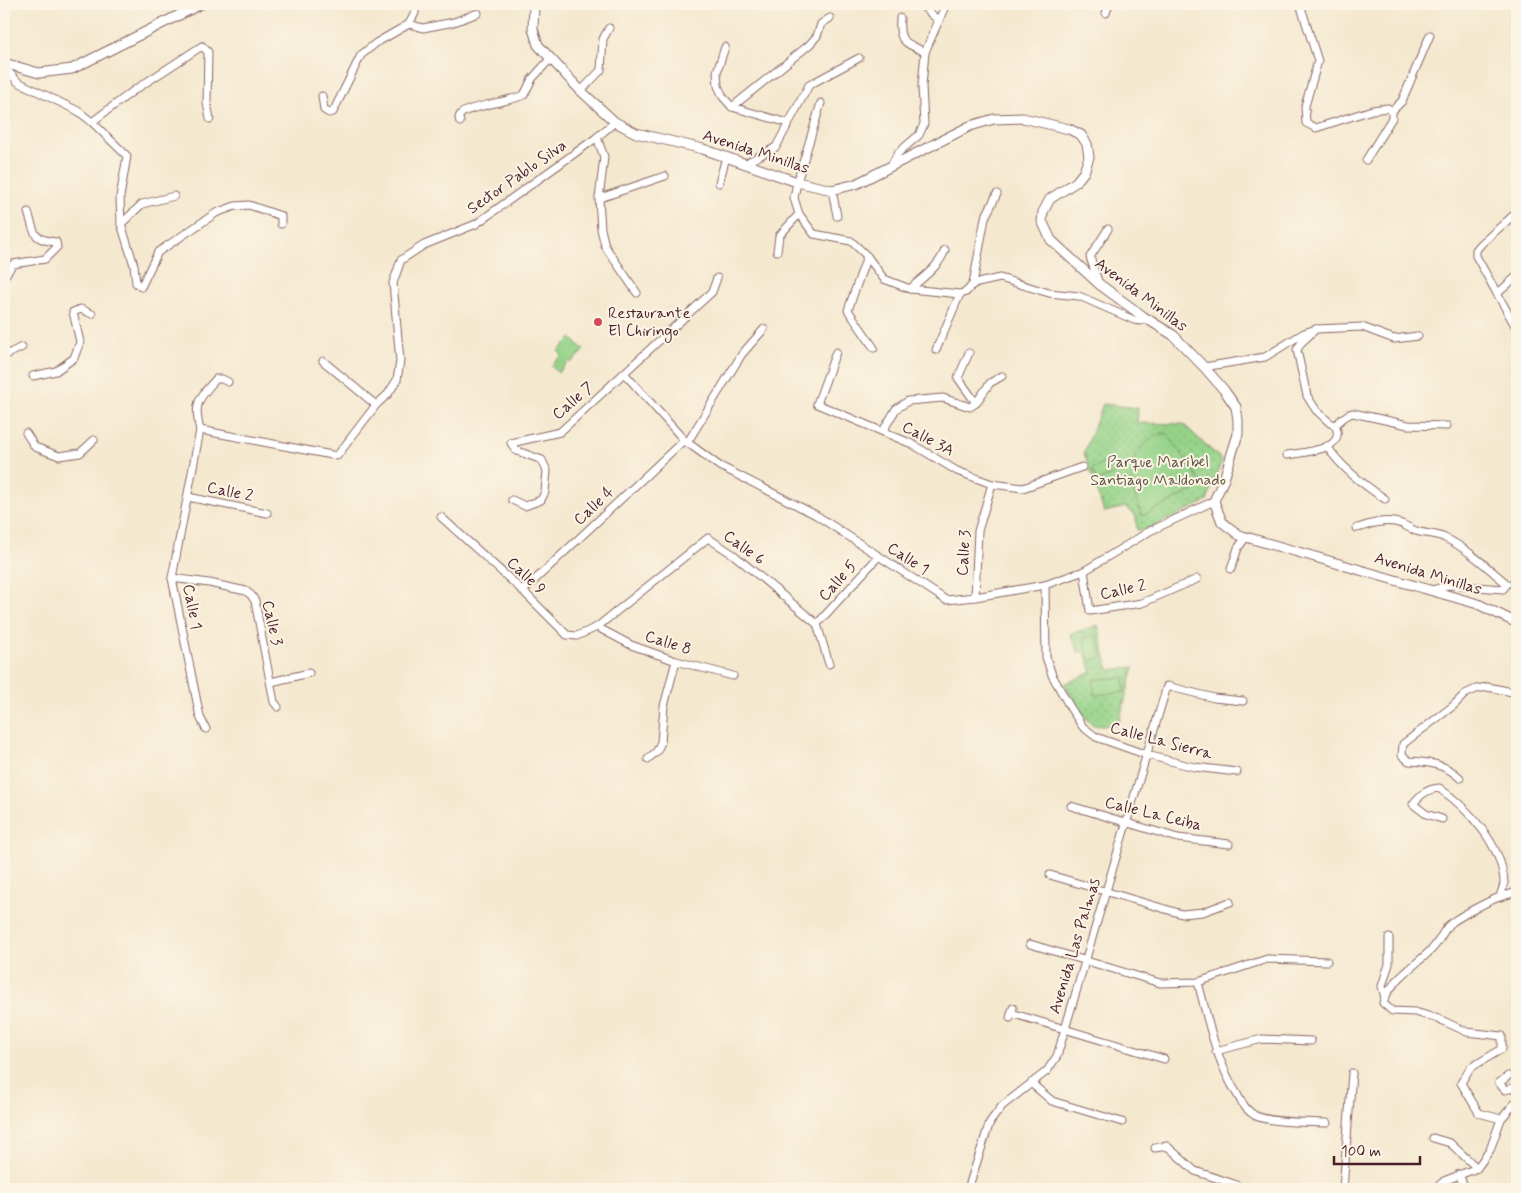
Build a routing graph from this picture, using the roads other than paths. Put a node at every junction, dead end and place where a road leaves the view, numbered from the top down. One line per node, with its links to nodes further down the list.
1 (201, 4): 20 (street)
2 (415, 4): 13 (street)
3 (534, 4): 19 (street, Avenida Minillas)
4 (920, 4): 12 (street)
5 (946, 4): 12 (street)
6 (1109, 4): 9 (street)
7 (1300, 4): 25 (street)
8 (478, 13): 13 (street)
9 (1106, 13)
10 (830, 18): 24 (street)
11 (900, 18): 17 (street)
12 (938, 21): 17 (street)
13 (409, 24): 22 (street)
14 (609, 28): 21 (street)
15 (1430, 35): 25 (street)
16 (725, 47): 24 (street)
17 (925, 52): 35 (street)
18 (859, 58): 30 (street)
19 (550, 59): 21 (street, Avenida Minillas); 28 (street)
20 (4, 65): 27 (street)
21 (581, 91): 29 (street, Avenida Minillas)
22 (322, 96)
23 (821, 103): 37 (street)
24 (732, 107): 30 (street)
25 (1392, 111): 33 (street)
26 (210, 119): 27 (street)
27 (92, 122): 47 (street)
28 (460, 122)
29 (615, 122): 31 (street, Sector Pablo Silva); 32 (street, Avenida Minillas)
30 (788, 123): 34 (street)
31 (597, 137): 42 (street); 81 (street, Sector Pablo Silva)
32 (726, 157): 34 (street, Avenida Minillas); 38 (street)
33 (1366, 160)
34 (744, 164): 37 (street, Avenida Minillas)
35 (891, 166): 39 (street, Avenida Minillas); 57 (street, Avenida Minillas)
36 (665, 176): 42 (street)
37 (797, 182): 39 (street, Avenida Minillas); 45 (street)
38 (719, 183)
39 (832, 190): 46 (street)
40 (997, 194): 56 (street)
41 (174, 196): 47 (street)
42 (599, 196): 59 (street)
43 (28, 212): 54 (street)
44 (1517, 212): 61 (street)
45 (799, 214): 51 (street); 52 (street)
46 (837, 216)
47 (121, 224): 48 (street)
48 (281, 224)
49 (1108, 229): 57 (street)
50 (945, 250): 58 (street)
51 (776, 251)
52 (867, 256): 58 (street); 69 (street)
53 (1517, 276): 61 (street)
54 (4, 277)
55 (717, 278): 76 (street, Calle 7)
56 (973, 284): 60 (street); 63 (street)
57 (1099, 284): 63 (street, Avenida Minillas)
58 (910, 289): 60 (street)
59 (637, 293)
60 (960, 294): 70 (street)
61 (1497, 294): 65 (street)
62 (92, 314): 77 (street)
63 (1144, 317): 75 (street, Avenida Minillas)
64 (1316, 329): 67 (street); 75 (street); 82 (street)
65 (1517, 329)
66 (764, 330): 88 (street, Calle 4)
67 (1418, 336)
68 (22, 347): 73 (street)
69 (874, 348)
70 (936, 350)
71 (836, 352): 85 (street, Calle 3A)
72 (969, 353): 80 (street)
73 (4, 356)
74 (323, 361): 81 (street)
75 (1204, 367): 96 (street, Avenida Minillas)
76 (624, 373): 88 (street, Calle 1); 95 (street, Calle 7)
77 (33, 376)
78 (1002, 376): 80 (street)
79 (228, 382): 84 (street, Calle 1)
80 (976, 403): 85 (street)
81 (376, 405): 84 (street, Sector Pablo Silva)
82 (1335, 425): 83 (street); 89 (street)
83 (1448, 426)
84 (200, 430): 93 (street, Calle 1)
85 (883, 432): 92 (street, Calle 3A)
86 (26, 433): 87 (street)
87 (94, 440)
88 (685, 442): 101 (street, Calle 1); 108 (street, Calle 4)
89 (1327, 446): 90 (street); 94 (street)
90 (1287, 455)
91 (1082, 467): 92 (street, Calle 3A)
92 (992, 484): 109 (street, Calle 3)
93 (188, 497): 97 (street, Calle 2); 104 (street, Calle 1)
94 (1384, 499)
95 (512, 500)
96 (1214, 501): 100 (street, Avenida Minillas); 103 (street, Calle 1)
97 (266, 513)
98 (441, 518): 108 (street, Calle 9)
99 (1357, 528): 107 (street)
100 (1246, 537): 102 (street); 107 (street, Avenida Minillas)
101 (879, 556): 109 (street, Calle 1); 111 (street, Calle 5)
102 (1231, 569)
103 (1084, 571): 105 (street, Calle 2); 106 (street, Calle 1)
104 (172, 578): 117 (street, Calle 3); 121 (street, Calle 1)
105 (1197, 579)
106 (1045, 585): 109 (street, Calle 1); 122 (street, Calle La Sierra)
107 (1432, 590): 110 (street, Avenida Minillas)
108 (523, 591): 112 (street, Calle 9)
109 (975, 596)
110 (1517, 623)
111 (817, 624): 112 (street, Calle 6); 114 (street)
112 (597, 627): 113 (street, Calle 8)
113 (676, 661): 116 (street, Calle 8); 123 (street)
114 (829, 664)
115 (309, 673): 117 (street)
116 (733, 676)
117 (271, 682): 120 (street, Calle 3)
118 (1517, 693): 125 (street)
119 (1243, 701): 122 (street, Avenida Las Palmas)
120 (278, 707)
121 (206, 729)
122 (1147, 755): 124 (street, Calle La Sierra); 128 (street, Avenida Las Palmas)
123 (648, 759)
124 (1237, 772)
125 (1460, 778)
126 (1071, 806): 128 (street, Calle La Ceiba)
127 (1442, 819): 133 (street)
128 (1126, 823): 129 (street, Calle La Ceiba); 131 (street, Avenida Las Palmas)
129 (1229, 844)
130 (1050, 875): 131 (street)
131 (1106, 892): 134 (street); 137 (street, Avenida Las Palmas)
132 (1517, 892): 133 (street)
133 (1500, 897): 140 (street)
134 (1230, 902)
135 (1389, 938): 140 (street)
136 (1030, 944): 137 (street)
137 (1085, 960): 139 (street); 142 (street, Avenida Las Palmas)
138 (1328, 961): 139 (street)
139 (1198, 982): 144 (street)
140 (1385, 998): 151 (street)
141 (1011, 1013): 142 (street)
142 (1065, 1030): 145 (street); 148 (street, Avenida Las Palmas)
143 (1311, 1041): 144 (street)
144 (1216, 1051): 153 (street)
145 (1164, 1059)
146 (1352, 1073): 160 (street)
147 (1508, 1076): 149 (street)
148 (1032, 1083): 152 (street); 158 (street, Avenida Las Palmas)
149 (1517, 1087)
150 (1517, 1101): 151 (street)
151 (1501, 1119): 156 (street)
152 (1122, 1122)
153 (1327, 1123)
154 (1432, 1138): 156 (street)
155 (1155, 1148): 159 (street)
156 (1477, 1168): 157 (street)
157 (1460, 1174): 161 (street); 162 (street)
158 (968, 1189)
159 (1244, 1189)
160 (1343, 1189)
161 (1435, 1189)
162 (1465, 1189)

